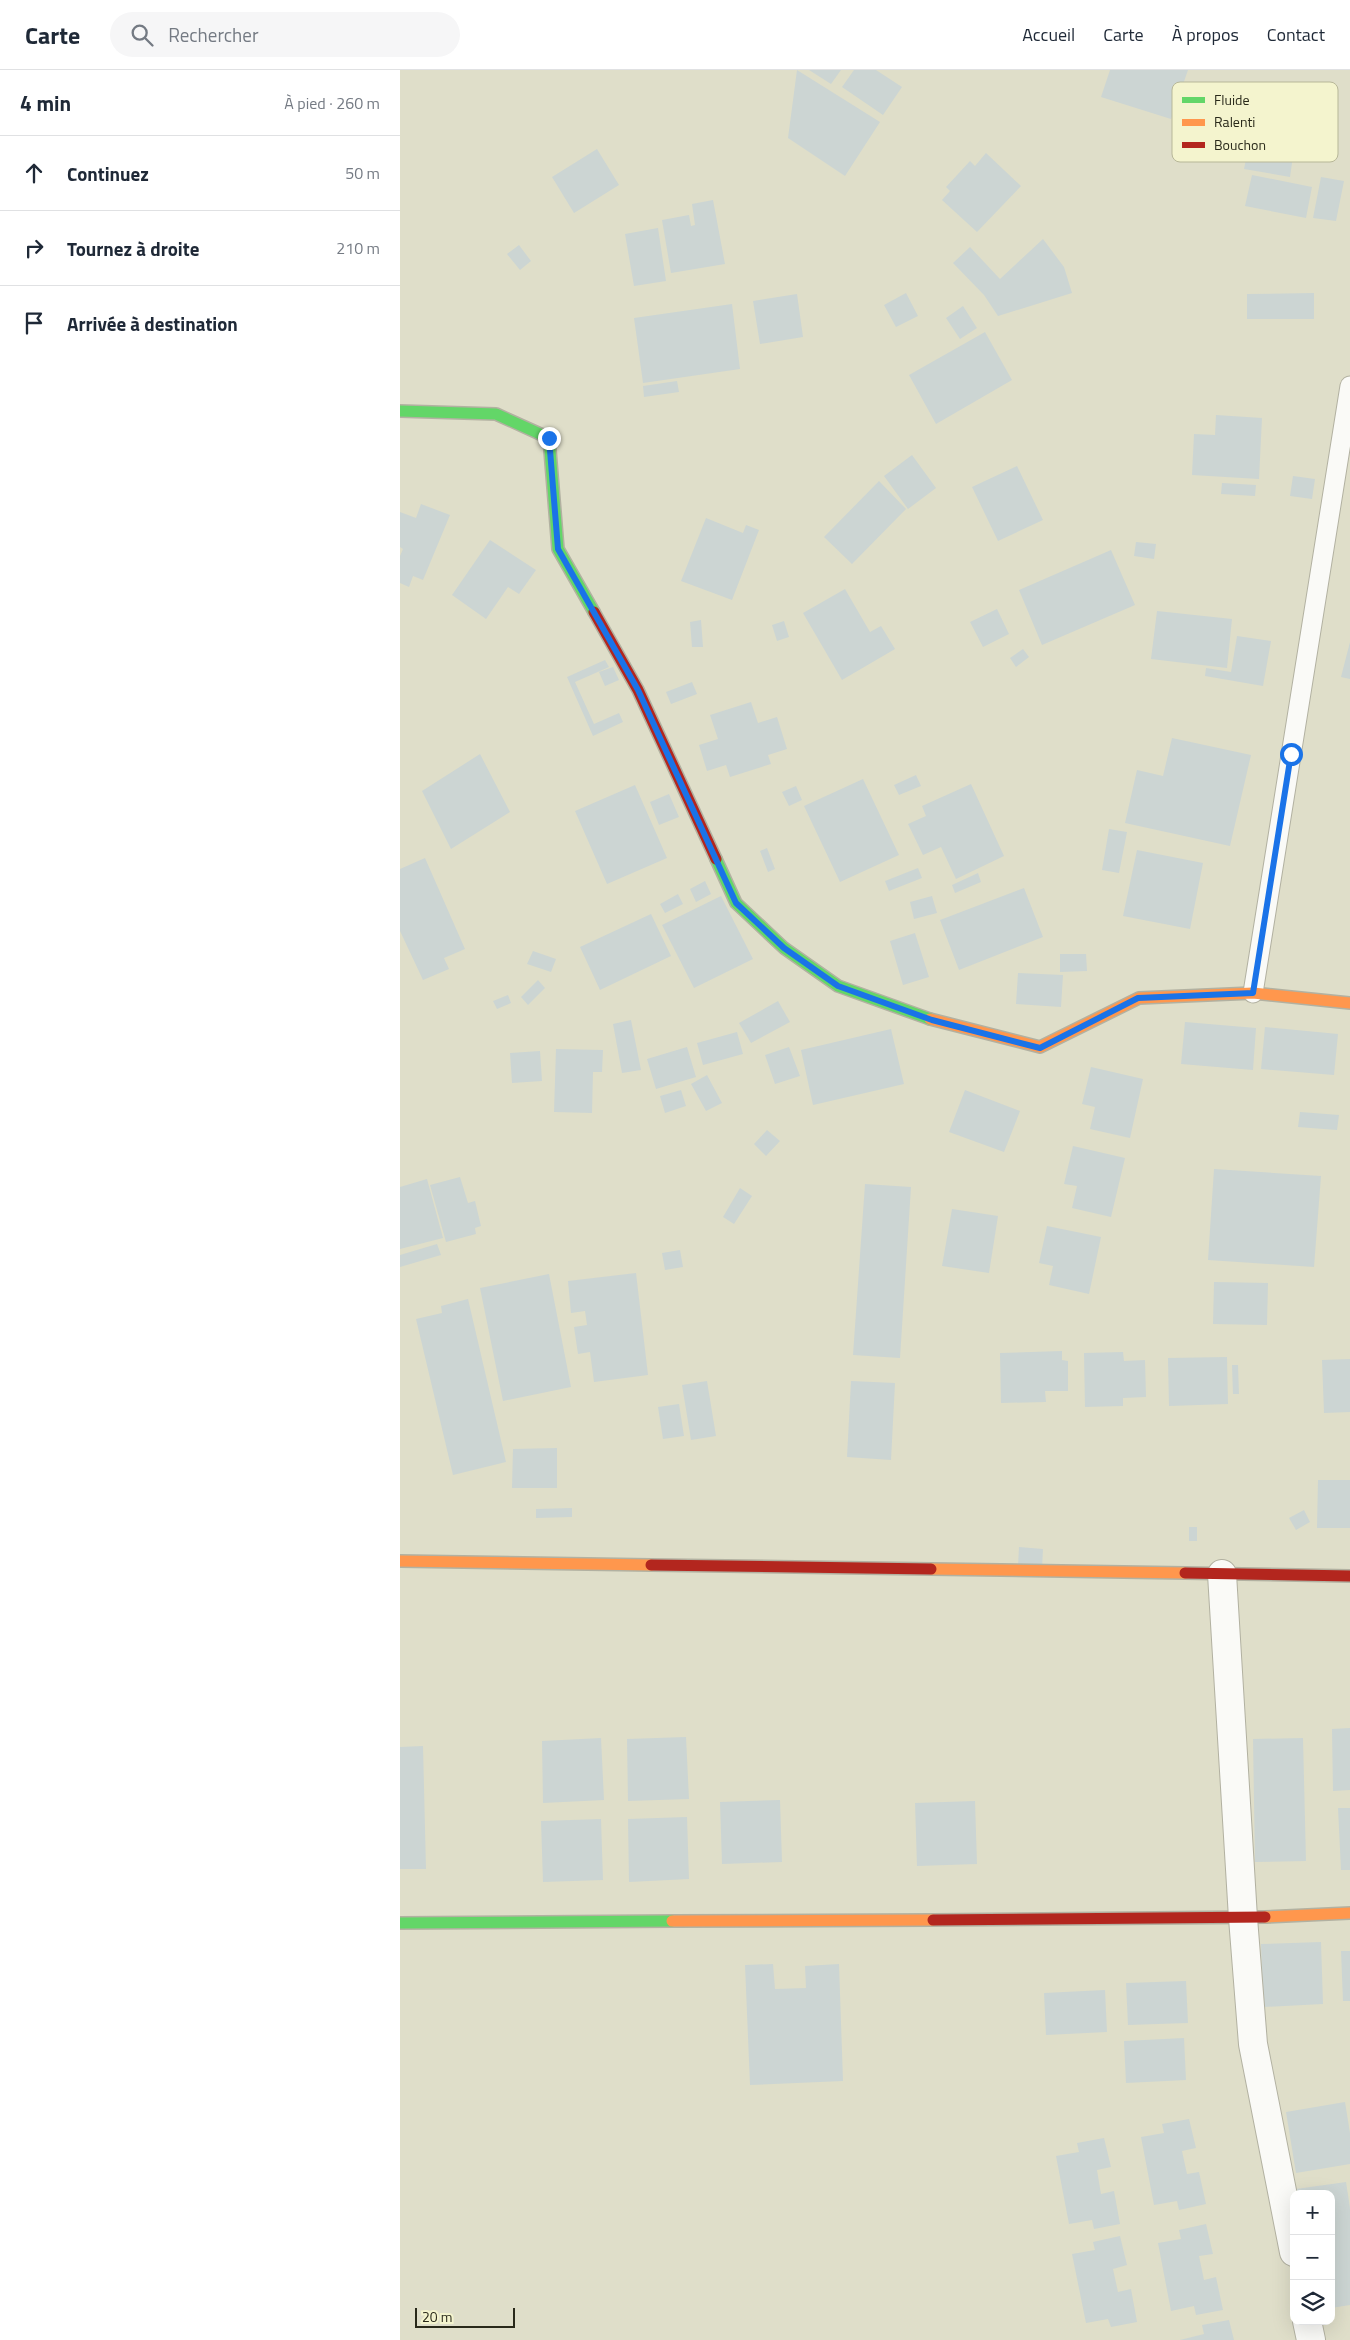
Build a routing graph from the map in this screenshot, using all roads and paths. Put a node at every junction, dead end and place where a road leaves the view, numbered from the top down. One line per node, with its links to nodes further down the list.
1 (1350, 386): 3 (lane)
2 (400, 411): 3 (street)
3 (1253, 993): 4 (street)
4 (1350, 1003)
5 (400, 1561): 6 (street)
6 (1222, 1574): 7 (street); 9 (street)
7 (1350, 1576)
8 (1350, 1913): 9 (street)
9 (1243, 1918): 10 (street); 11 (street)
10 (400, 1923)
11 (1291, 2235)
12 (1308, 2325): 13 (street)
13 (1311, 2340)

